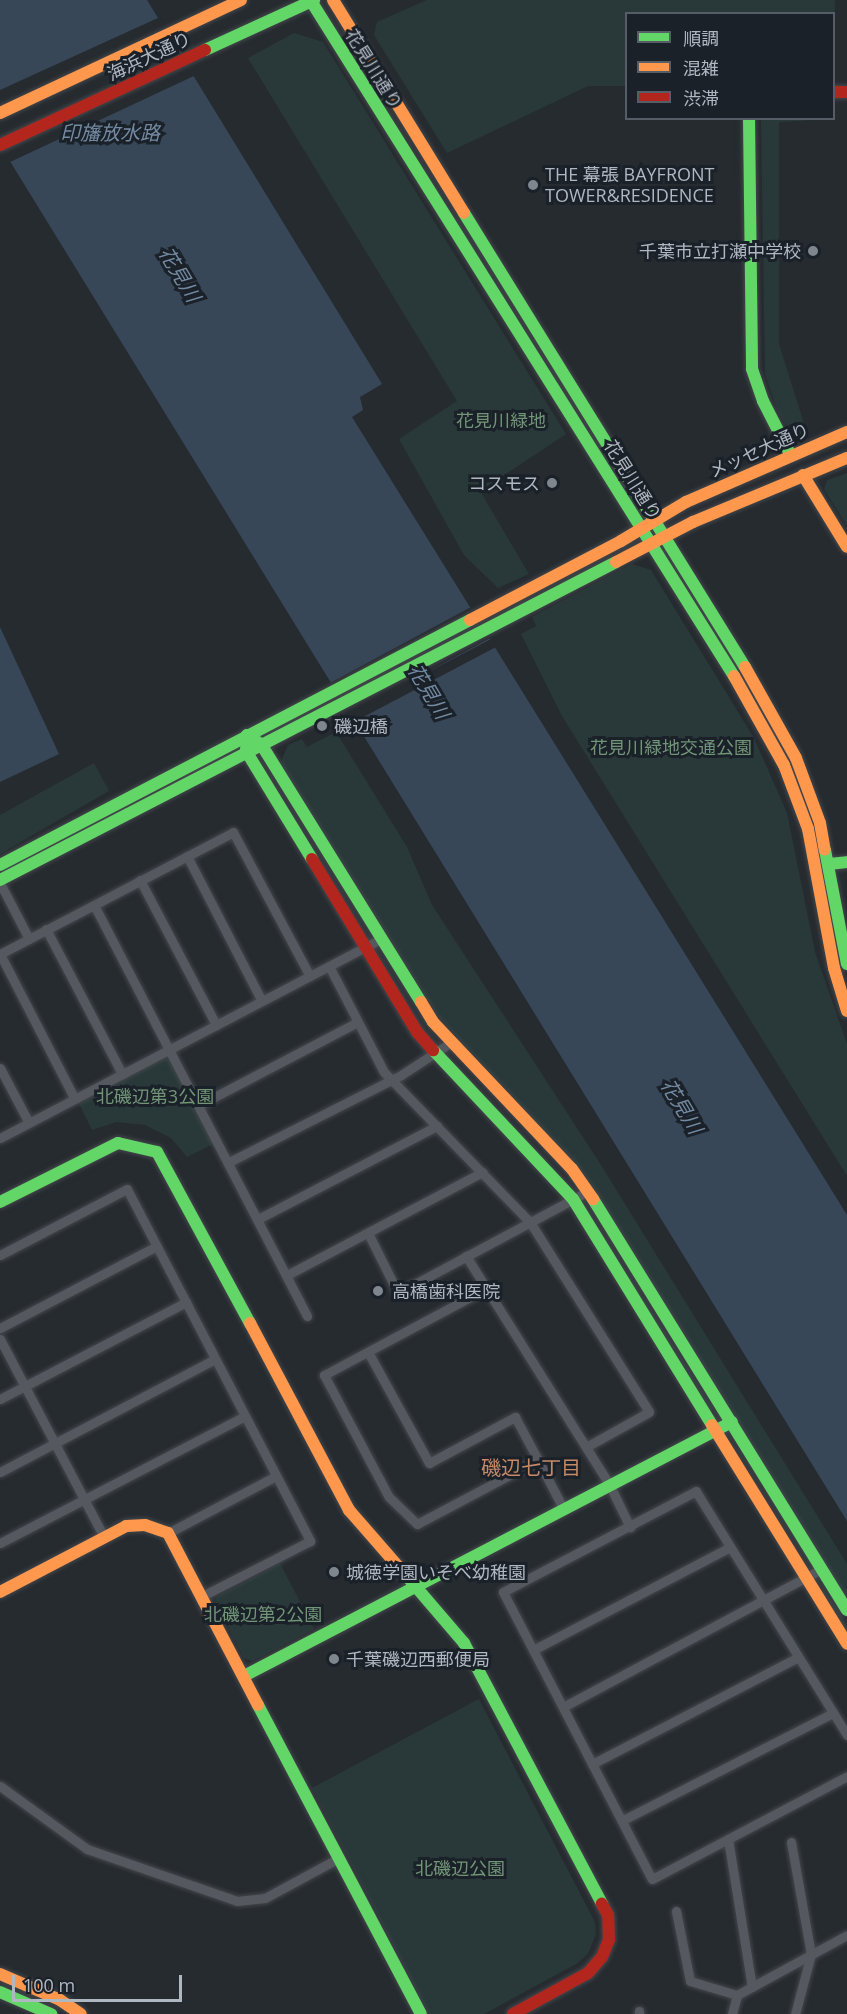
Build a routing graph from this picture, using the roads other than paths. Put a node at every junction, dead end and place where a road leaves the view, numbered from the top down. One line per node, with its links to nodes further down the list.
1 (333, 0): 11 (street, 花見川通り)
2 (313, 1): 6 (street, 海浜大通り); 12 (street, 花見川通り)
3 (237, 2): 4 (street, 海浜大通り)
4 (0, 113)
5 (749, 120): 8 (street)
6 (0, 146)
7 (847, 432): 8 (street, メッセ大通り)
8 (790, 454): 11 (street, メッセ大通り)
9 (847, 458): 10 (street)
10 (803, 475): 13 (street); 15 (street)
11 (655, 521): 12 (street, メッセ大通り); 13 (street, 花見川通り)
12 (642, 529): 14 (street, 花見川通り); 16 (street, メッセ大通り)
13 (665, 537): 14 (street); 21 (street, 花見川通り)
14 (651, 544): 17 (street); 35 (street, 花見川通り)
15 (847, 547)
16 (247, 735): 17 (street); 18 (street); 22 (street, メッセ大通り)
17 (261, 744): 18 (street); 28 (street)
18 (246, 751): 24 (street); 29 (street)
19 (187, 856): 23 (street); 33 (street); 34 (street)
20 (847, 862): 21 (street)
21 (829, 864): 31 (street, 花見川通り)
22 (0, 865)
23 (140, 880): 25 (street); 37 (street)
24 (0, 882): 27 (street)
25 (94, 905): 26 (street); 39 (street)
26 (46, 929): 27 (street); 42 (street)
27 (29, 939): 30 (street)
28 (381, 939): 29 (street); 38 (street)
29 (366, 947): 32 (street); 40 (street)
30 (0, 954): 44 (street)
31 (847, 964)
32 (329, 966): 33 (street); 36 (street)
33 (310, 976): 34 (street)
34 (262, 1001): 37 (street)
35 (847, 1011)
36 (358, 1022): 43 (street); 45 (street)
37 (216, 1025): 39 (street)
38 (450, 1043): 40 (street); 51 (street)
39 (169, 1049): 42 (street); 45 (street)
40 (436, 1054): 43 (street); 52 (street)
41 (0, 1068): 46 (street)
42 (122, 1074): 44 (street)
43 (391, 1079): 47 (street); 49 (street)
44 (75, 1099): 46 (street)
45 (199, 1105): 49 (street)
46 (28, 1123): 48 (street)
47 (436, 1126): 50 (street); 54 (street)
48 (0, 1138)
49 (229, 1162): 54 (street)
50 (482, 1173): 55 (street); 56 (street)
51 (588, 1191): 52 (street); 71 (street)
52 (573, 1199): 55 (street); 72 (street)
53 (0, 1202): 88 (street)
54 (258, 1219): 60 (street)
55 (530, 1222): 59 (street); 74 (street)
56 (368, 1233): 59 (street); 60 (street)
57 (157, 1246): 58 (street); 62 (street); 64 (street)
58 (0, 1255)
59 (466, 1256): 61 (street)
60 (287, 1275): 63 (street)
61 (486, 1288): 66 (street); 74 (street)
62 (186, 1302): 67 (street); 68 (street)
63 (307, 1316)
64 (0, 1328)
65 (0, 1339): 68 (street)
66 (368, 1352): 75 (street); 75 (street)
67 (215, 1359): 70 (street); 73 (street)
68 (25, 1386): 69 (street); 73 (street)
69 (0, 1399)
70 (245, 1416): 77 (street); 79 (street)
71 (732, 1422): 72 (street); 86 (street)
72 (716, 1431): 78 (street); 87 (street)
73 (55, 1444): 76 (street); 79 (street)
74 (585, 1447): 78 (street)
75 (538, 1460): 80 (street)
76 (0, 1472)
77 (276, 1476): 82 (street); 90 (street)
78 (610, 1486): 80 (street); 81 (street)
79 (84, 1499): 83 (street); 84 (street)
80 (564, 1509): 88 (street)
81 (630, 1527): 85 (street); 94 (street)
82 (168, 1533): 83 (street); 90 (street)
83 (104, 1537): 89 (street)
84 (0, 1543)
85 (730, 1546): 91 (street); 94 (street)
86 (821, 1569): 87 (street); 92 (street)
87 (806, 1579): 91 (street); 93 (street)
88 (415, 1587): 96 (street); 117 (street)
89 (0, 1592)
90 (202, 1596): 96 (street)
91 (764, 1602): 95 (street); 97 (street)
92 (847, 1610)
93 (847, 1644)
94 (533, 1650): 97 (street)
95 (798, 1657): 98 (street); 100 (street)
96 (244, 1676): 106 (street)
97 (563, 1707): 100 (street)
98 (833, 1713): 99 (street); 103 (street)
99 (847, 1735)
100 (592, 1764): 103 (street)
101 (847, 1776): 104 (street)
102 (0, 1786): 106 (street)
103 (622, 1820): 104 (street)
104 (728, 1839): 111 (street)
105 (791, 1842): 109 (street)
106 (339, 1858): 116 (street)
107 (676, 1911): 113 (street)
108 (847, 1935): 109 (street)
109 (811, 1954): 111 (street); 119 (street)
110 (0, 1974): 115 (street)
111 (752, 1987): 113 (street)
112 (0, 1992): 114 (street)
113 (737, 1995): 118 (street)
114 (51, 2014)
115 (81, 2014)
116 (421, 2014)
117 (513, 2014)
118 (732, 2014)
119 (795, 2014)

